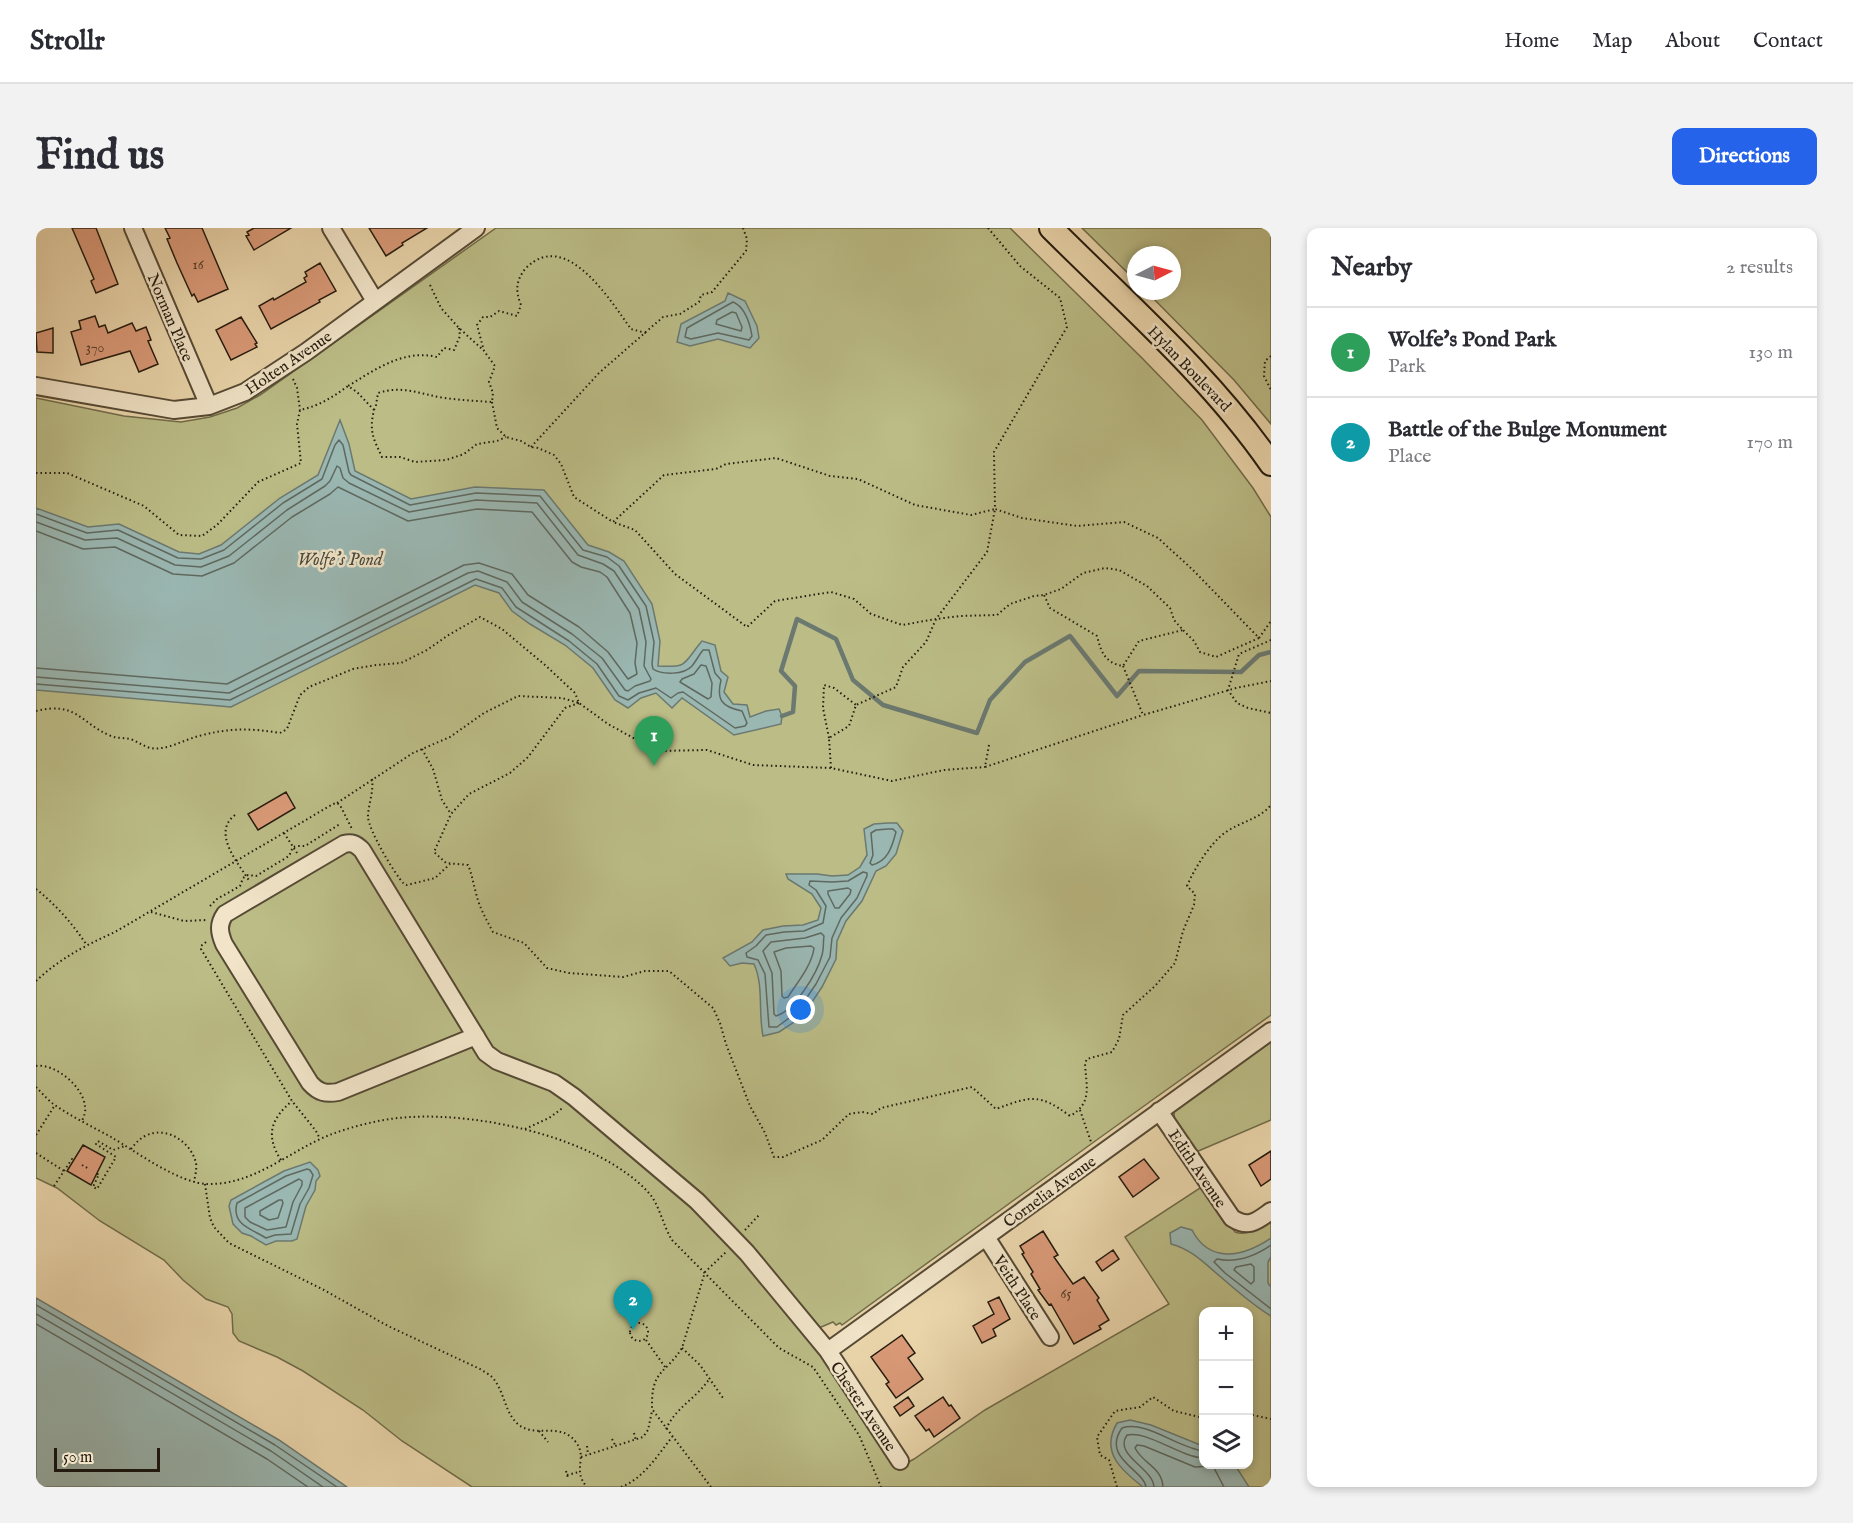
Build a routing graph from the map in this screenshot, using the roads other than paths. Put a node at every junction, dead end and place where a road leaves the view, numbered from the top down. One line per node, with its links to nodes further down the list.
1 (133, 228): 7 (street, Norman Place)
2 (332, 228): 5 (street)
3 (476, 228): 5 (street, Holten Avenue)
4 (1051, 228): 8 (main road, Hylan Boulevard)
5 (375, 301): 7 (street, Holten Avenue)
6 (36, 386): 7 (street, Holten Avenue)
7 (209, 406)
8 (1271, 464)
9 (1271, 1031): 11 (street, Cornelia Avenue)
10 (476, 1036): 10 (street, Chester Avenue); 15 (street, Chester Avenue)
11 (1159, 1111): 12 (street, Edith Avenue); 13 (street, Cornelia Avenue)
12 (1271, 1211)
13 (986, 1237): 14 (street, Veith Place); 15 (street, Cornelia Avenue)
14 (1050, 1337)
15 (828, 1351): 16 (street, Chester Avenue)
16 (900, 1461)

